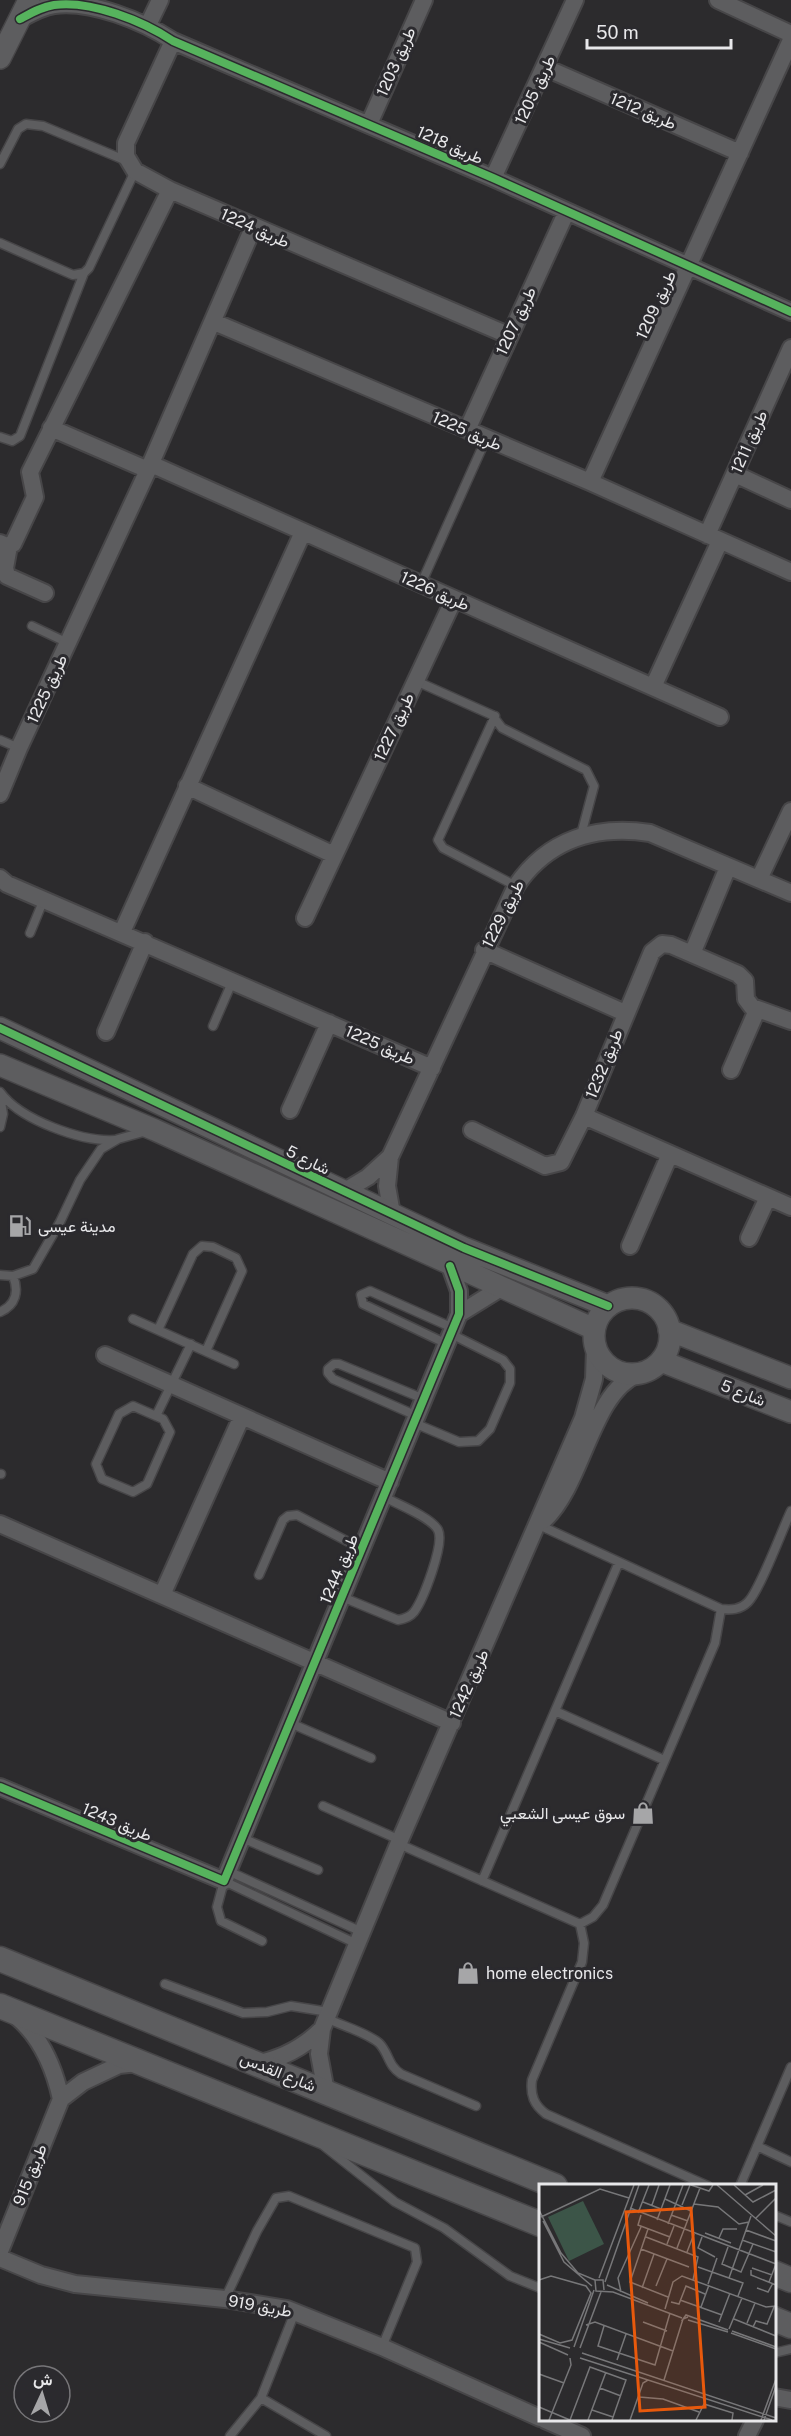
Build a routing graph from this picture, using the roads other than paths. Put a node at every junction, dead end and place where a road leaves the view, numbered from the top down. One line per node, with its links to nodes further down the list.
1 (29, 0): 7 (street)
2 (160, 0): 8 (street)
3 (424, 0): 14 (street, طريق 1203)
4 (575, 0): 13 (street, طريق 1205)
5 (718, 0): 9 (street)
6 (92, 4): 7 (street, طريق 1218); 8 (street, طريق 1218)
7 (20, 19): 12 (street)
8 (148, 25): 11 (street, طريق 1218)
9 (791, 34)
10 (791, 40): 15 (street, طريق 1209)
11 (173, 41): 14 (street, طريق 1218); 17 (street)
12 (0, 58)
13 (546, 68): 15 (street, طريق 1212); 18 (street, طريق 1205)
14 (369, 124): 18 (street, طريق 1218)
15 (740, 153): 23 (street, طريق 1209)
16 (0, 164): 17 (lane)
17 (131, 166): 19 (street, طريق 1224); 24 (lane)
18 (494, 178): 20 (street, طريق 1218)
19 (170, 190): 21 (street, طريق 1224); 29 (street)
20 (566, 213): 23 (street, طريق 1218); 27 (street, طريق 1207)
21 (253, 228): 26 (street, طريق 1225); 27 (street, طريق 1224)
22 (0, 243): 24 (lane)
23 (688, 267): 25 (street, طريق 1218); 35 (street, طريق 1209)
24 (84, 273): 31 (lane)
25 (791, 312)
26 (214, 322): 30 (street, طريق 1225); 33 (street, طريق 1225)
27 (510, 336): 30 (street, طريق 1207)
28 (791, 348): 34 (street, طريق 1211)
29 (51, 428): 33 (street, طريق 1226); 39 (street)
30 (467, 430): 32 (street, طريق 1225)
31 (0, 437)
32 (486, 439): 35 (street, طريق 1225); 41 (lane)
33 (150, 467): 37 (street, طريق 1226); 45 (street, طريق 1225)
34 (735, 474): 36 (street); 38 (street, طريق 1211)
35 (590, 482): 38 (street, طريق 1225)
36 (791, 500)
37 (303, 532): 41 (street, طريق 1226); 52 (street)
38 (714, 538): 40 (street, طريق 1225); 47 (street)
39 (5, 544): 42 (street)
40 (791, 572)
41 (421, 584): 43 (street, طريق 1226)
42 (45, 593)
43 (454, 599): 46 (street, طريق 1227); 47 (street, طريق 1226)
44 (32, 626): 45 (lane)
45 (68, 644): 51 (street, طريق 1225)
46 (416, 681): 48 (lane); 56 (street, طريق 1227)
47 (653, 687): 49 (street, طريق 1226)
48 (495, 716): 55 (lane); 60 (lane)
49 (720, 717)
50 (0, 740): 51 (lane)
51 (18, 748): 53 (street, طريق 1225)
52 (187, 786): 56 (street); 64 (street)
53 (0, 794)
54 (791, 811): 59 (street)
55 (582, 835): 57 (street, طريق 1229); 60 (street, طريق 1229)
56 (334, 855): 63 (street, طريق 1227)
57 (728, 867): 59 (street, طريق 1229); 68 (street)
58 (0, 878): 62 (street, طريق 1225)
59 (759, 879): 61 (street, طريق 1229)
60 (516, 886): 67 (street, طريق 1229)
61 (791, 893)
62 (44, 899): 64 (street, طريق 1225); 65 (lane)
63 (305, 918)
64 (123, 932): 66 (street, طريق 1225)
65 (30, 933)
66 (145, 942): 69 (street, طريق 1225); 76 (street)
67 (484, 950): 71 (street); 78 (street, طريق 1229)
68 (692, 954): 70 (street); 71 (street, طريق 1232)
69 (233, 980): 73 (street, طريق 1225); 74 (lane)
70 (757, 1010): 72 (street); 79 (street)
71 (625, 1013): 82 (street, طريق 1232)
72 (791, 1021)
73 (329, 1023): 78 (street, طريق 1225); 81 (street, طريق 1225)
74 (213, 1026)
75 (0, 1028): 89 (street, شارع 5)
76 (106, 1032)
77 (0, 1065): 84 (street)
78 (432, 1068): 88 (street, طريق 1229)
79 (731, 1070)
80 (0, 1094): 83 (lane); 86 (lane)
81 (290, 1110)
82 (584, 1116): 85 (street, طريق 1232); 87 (street, طريق 1232)
83 (0, 1126)
84 (155, 1130): 86 (lane); 95 (street)
85 (472, 1130)
86 (118, 1140): 97 (lane)
87 (670, 1154): 90 (street, طريق 1232); 94 (street)
88 (390, 1156): 89 (street, طريق 1229); 92 (street, طريق 1229)
89 (344, 1192): 92 (street, شارع 5)
90 (768, 1197): 91 (street, طريق 1232); 93 (street)
91 (791, 1207)
92 (392, 1214): 99 (street, شارع 5)
93 (749, 1238)
94 (630, 1246)
95 (450, 1266): 98 (street); 103 (street, طريق 1244)
96 (0, 1275): 97 (lane)
97 (13, 1276): 100 (lane)
98 (501, 1288): 103 (street); 105 (street)
99 (608, 1306): 104 (street); 105 (street)
100 (0, 1312)
101 (133, 1318): 102 (lane)
102 (158, 1329): 106 (lane); 107 (lane)
103 (453, 1330): 103 (lane); 114 (street, طريق 1244); 118 (lane)
104 (669, 1330): 109 (street); 112 (street, شارع 5)
105 (594, 1338): 111 (street); 122 (street, طريق 1242)
106 (191, 1344): 107 (lane); 113 (lane)
107 (206, 1351): 110 (lane)
108 (105, 1355): 113 (street)
109 (661, 1361): 111 (street); 115 (street, شارع 5)
110 (234, 1364)
111 (638, 1374): 122 (street, طريق 1242)
112 (791, 1378)
113 (171, 1385): 116 (lane); 117 (street)
114 (424, 1399): 118 (street, طريق 1244); 118 (lane)
115 (791, 1412)
116 (156, 1416): 116 (lane)
117 (242, 1416): 119 (street); 126 (street)
118 (416, 1420): 119 (street, طريق 1244)
119 (387, 1490): 123 (street, طريق 1244); 127 (lane)
120 (791, 1511): 128 (lane)
121 (0, 1524): 126 (street)
122 (539, 1525): 124 (lane); 132 (street, طريق 1242)
123 (362, 1549): 125 (lane); 127 (street, طريق 1244)
124 (619, 1562): 128 (lane); 130 (lane)
125 (259, 1575)
126 (162, 1595): 129 (street)
127 (342, 1597): 129 (street, طريق 1244)
128 (721, 1609): 134 (lane)
129 (315, 1663): 131 (street, طريق 1244); 132 (street)
130 (555, 1711): 134 (lane); 141 (lane)
131 (290, 1723): 133 (lane); 137 (street, طريق 1244)
132 (452, 1723): 138 (street, طريق 1242)
133 (371, 1758)
134 (664, 1760): 142 (lane)
135 (0, 1788): 140 (street, طريق 1243)
136 (323, 1806): 138 (lane)
137 (242, 1838): 139 (lane); 140 (street, طريق 1244)
138 (400, 1842): 141 (lane); 143 (street, طريق 1242)
139 (318, 1870)
140 (226, 1876): 143 (lane); 144 (lane)
141 (482, 1881): 142 (lane)
142 (580, 1924): 159 (lane)
143 (360, 1938): 148 (street, طريق 1242)
144 (262, 1941)
145 (0, 1959): 150 (main road, شارع القدس)
146 (165, 1984): 148 (lane)
147 (4, 2008): 149 (main road); 153 (street)
148 (326, 2020): 150 (street, طريق 1242); 152 (street, طريق 1242); 154 (lane)
149 (142, 2062): 153 (street); 155 (main road)
150 (255, 2064): 152 (main road, شارع القدس)
151 (791, 2067): 156 (lane)
152 (326, 2092): 158 (main road, شارع القدس)
153 (61, 2099): 164 (street, طريق 915)
154 (476, 2106)
155 (301, 2127): 163 (main road); 168 (lane)
156 (757, 2146): 157 (lane); 160 (lane)
157 (791, 2162)
158 (550, 2184)
159 (704, 2184)
160 (741, 2184)
161 (776, 2216): 162 (lane)
162 (791, 2222)
163 (539, 2224)
164 (0, 2251)
165 (0, 2258): 169 (street, طريق 919)
166 (776, 2274): 167 (main road)
167 (791, 2280)
168 (539, 2288)
169 (225, 2299): 170 (street, طريق 919); 173 (lane)
170 (295, 2312): 173 (street, طريق 919); 176 (lane)
171 (776, 2320): 172 (main road)
172 (791, 2326)
173 (382, 2346): 177 (street, طريق 919)
174 (791, 2349): 175 (lane)
175 (776, 2353)
176 (261, 2398): 180 (lane); 181 (lane)
177 (539, 2418)
178 (547, 2421): 182 (street)
179 (754, 2421): 183 (street)
180 (230, 2436)
181 (326, 2436)
182 (582, 2436)
183 (747, 2436)

